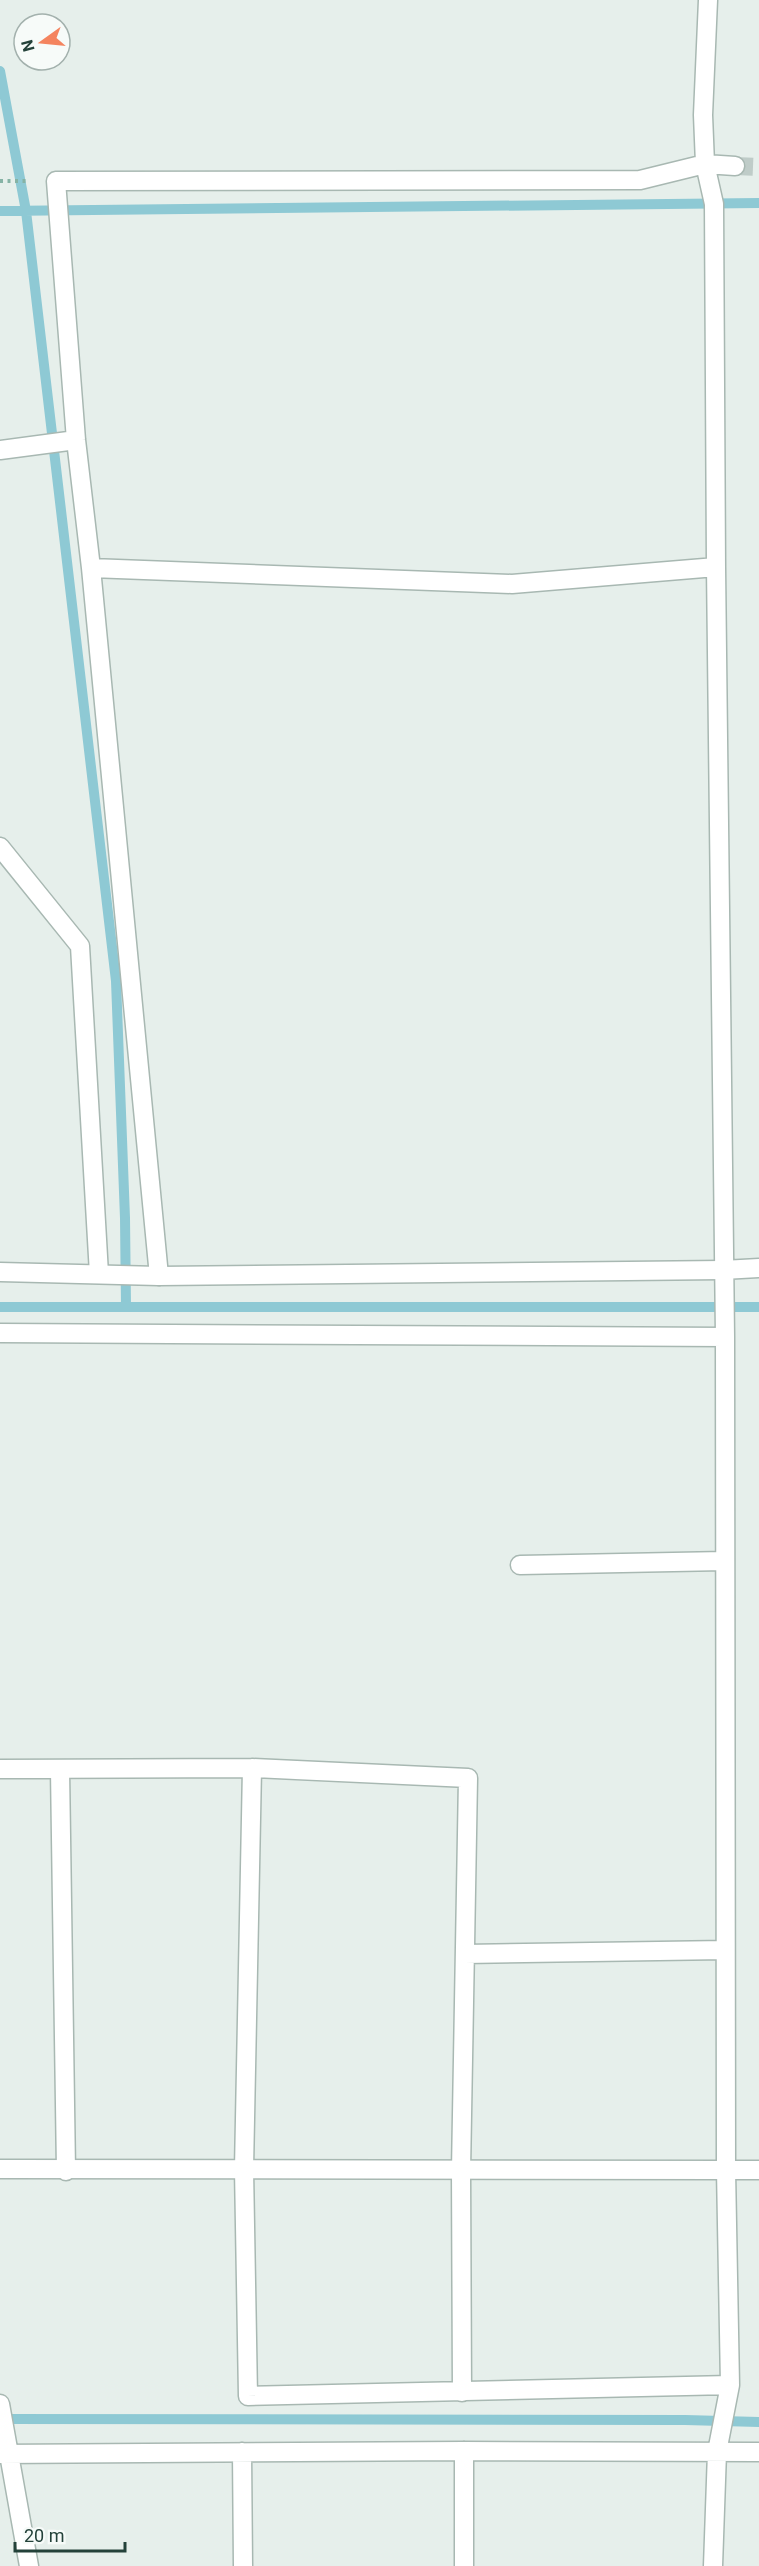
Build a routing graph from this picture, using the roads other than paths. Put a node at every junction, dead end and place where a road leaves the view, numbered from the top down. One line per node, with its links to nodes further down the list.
1 (708, 0): 2 (street)
2 (705, 164): 3 (street); 4 (street); 6 (street)
3 (735, 166)
4 (76, 441): 5 (street); 7 (street)
5 (0, 450)
6 (716, 567): 7 (street); 10 (street)
7 (91, 568): 13 (street)
8 (0, 847): 12 (street)
9 (759, 1268): 10 (street)
10 (723, 1270): 13 (street); 15 (street)
11 (0, 1272): 12 (street)
12 (99, 1274): 13 (street)
13 (159, 1276)
14 (0, 1333): 15 (street)
15 (725, 1337): 16 (street)
16 (724, 1561): 17 (street); 21 (street)
17 (520, 1565)
18 (252, 1768): 20 (street); 22 (street); 24 (street)
19 (0, 1769): 20 (street)
20 (60, 1770): 27 (street)
21 (725, 1950): 22 (street); 25 (street)
22 (465, 1954): 28 (street)
23 (0, 2169): 27 (street)
24 (244, 2169): 27 (street); 28 (street); 30 (street)
25 (726, 2170): 26 (street); 28 (street); 29 (street)
26 (759, 2170)
27 (66, 2171)
28 (461, 2171): 30 (street)
29 (730, 2385): 30 (street); 34 (street)
30 (462, 2392)
31 (0, 2404): 36 (street)
32 (464, 2451): 33 (street); 34 (street); 39 (street)
33 (242, 2452): 36 (street); 38 (street)
34 (717, 2452): 35 (street); 40 (street)
35 (759, 2452)
36 (5, 2454): 37 (street)
37 (29, 2566)
38 (243, 2566)
39 (464, 2566)
40 (713, 2566)

